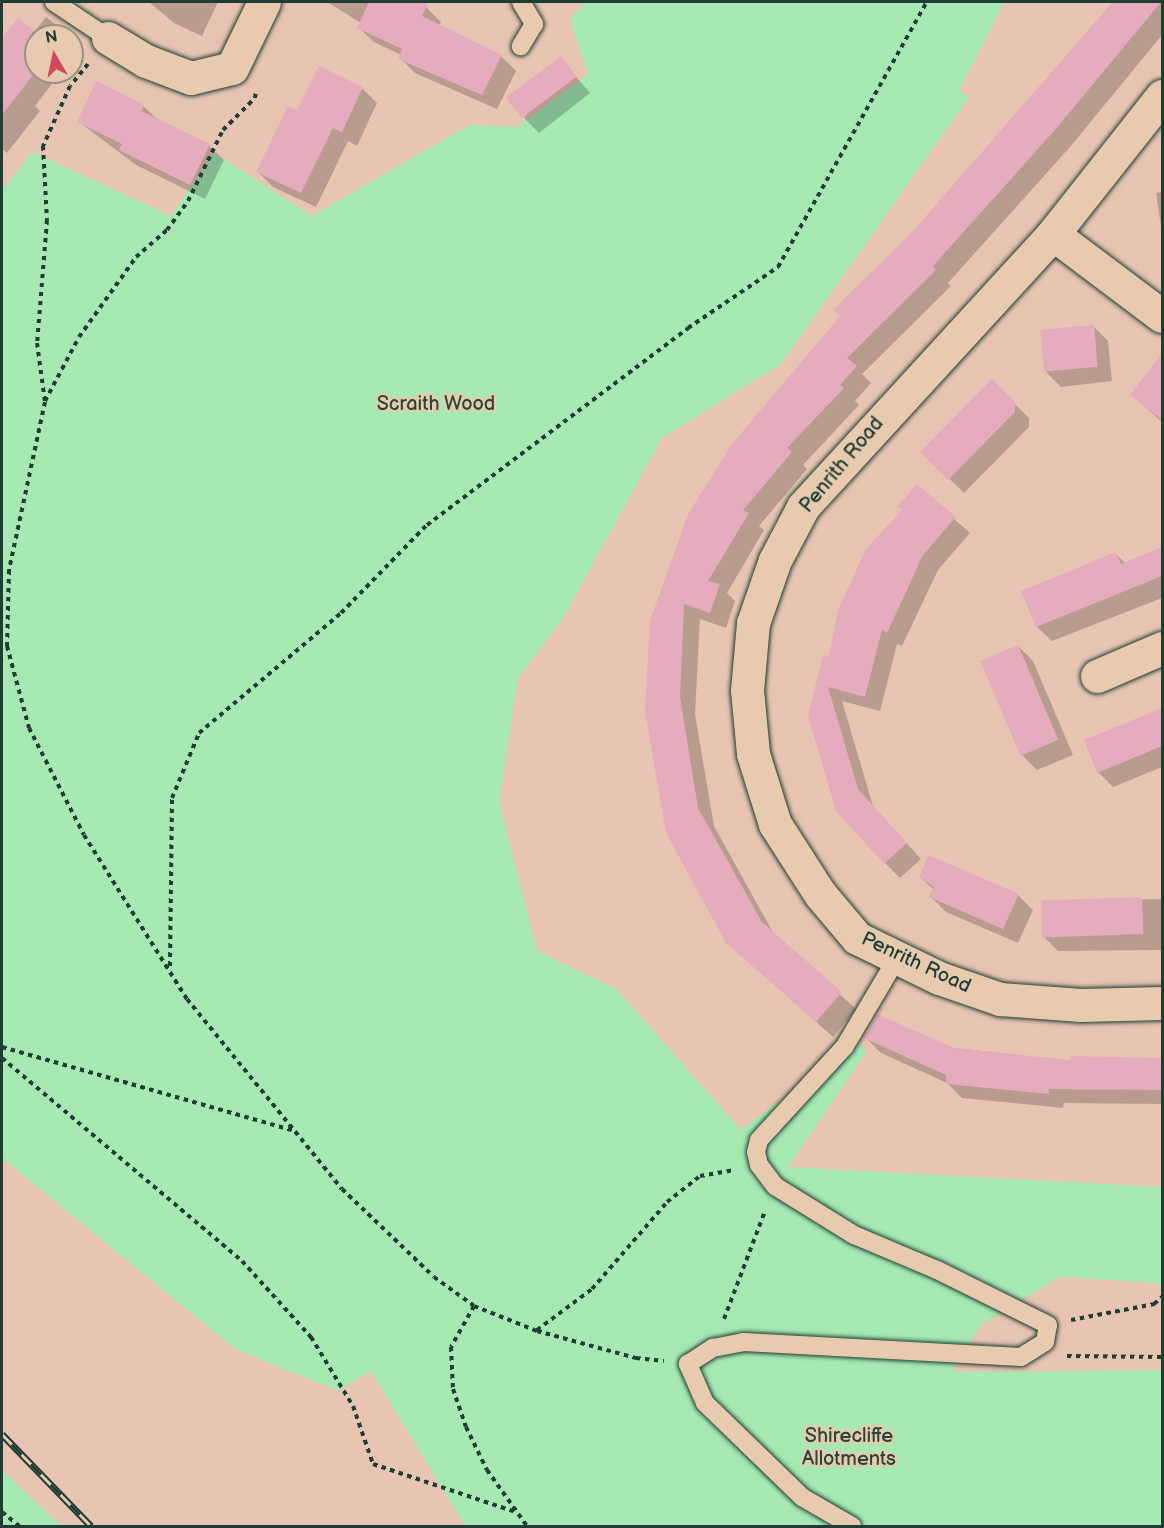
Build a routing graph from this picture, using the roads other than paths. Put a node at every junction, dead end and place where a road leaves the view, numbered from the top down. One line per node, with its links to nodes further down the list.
1 (54, 2): 4 (lane)
2 (264, 2): 4 (street)
3 (521, 2): 5 (lane)
4 (108, 38)
5 (521, 46)
6 (1162, 96): 7 (street, Penrith Road)
7 (1053, 234): 8 (street); 11 (street, Penrith Road)
8 (1162, 316)
9 (1162, 648): 10 (street)
10 (1097, 676)
11 (897, 958): 12 (street, Penrith Road); 13 (lane)
12 (1162, 1003)
13 (852, 1527)

